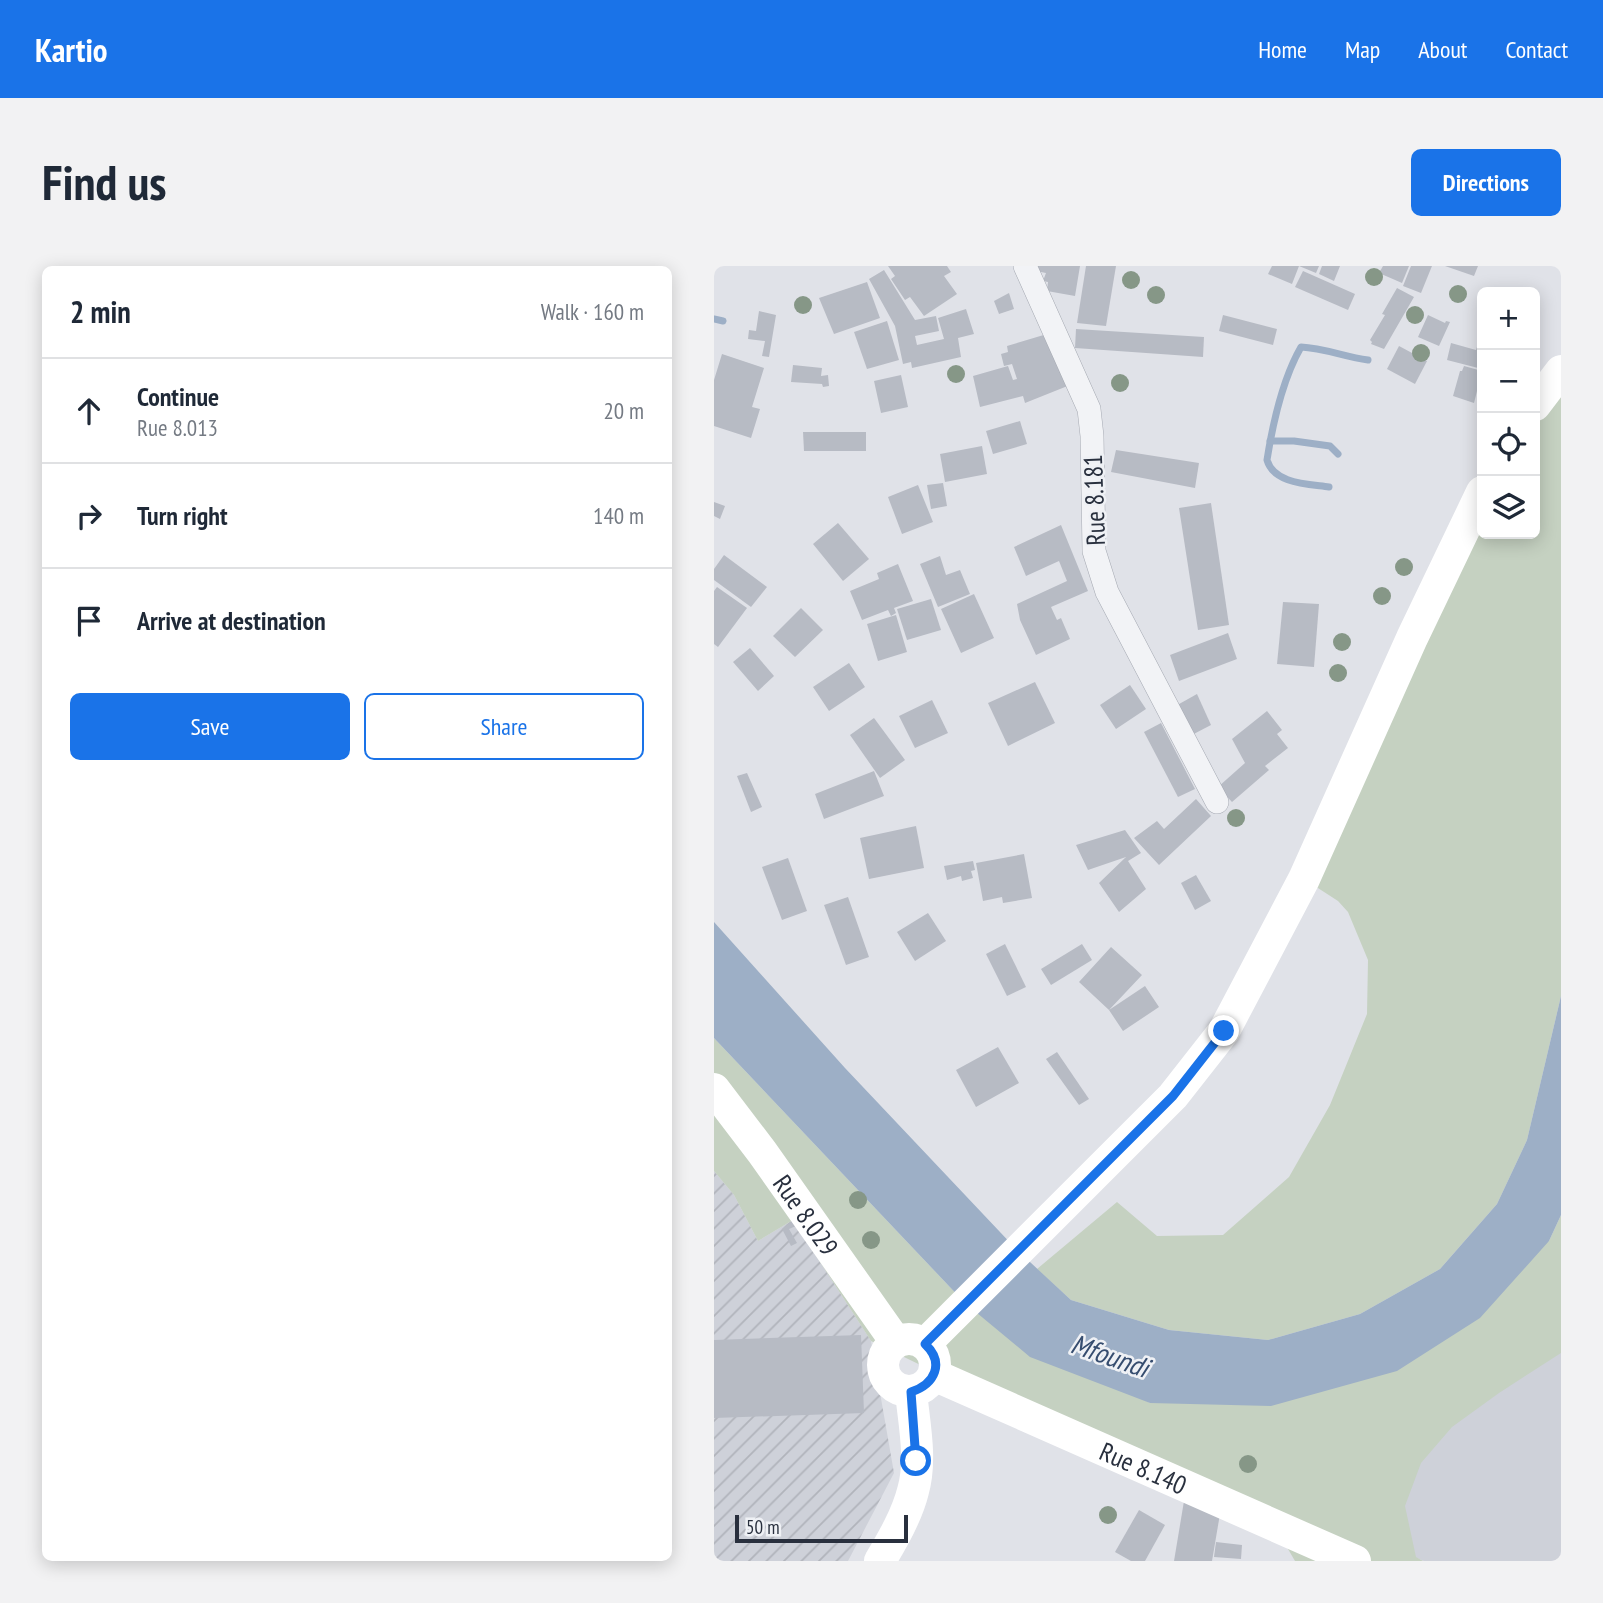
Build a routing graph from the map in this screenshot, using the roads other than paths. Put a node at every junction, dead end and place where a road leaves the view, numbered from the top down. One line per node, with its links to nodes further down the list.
1 (1025, 266): 5 (street, Rue 8.181)
2 (1561, 371): 3 (main road)
3 (1540, 398)
4 (1477, 502): 7 (main road)
5 (1217, 802)
6 (714, 1088): 7 (main road, Rue 8.029)
7 (910, 1343): 8 (main road); 8 (main road)
8 (923, 1383): 9 (main road); 10 (main road, Rue 8.140)
9 (880, 1561)
10 (1355, 1561)

